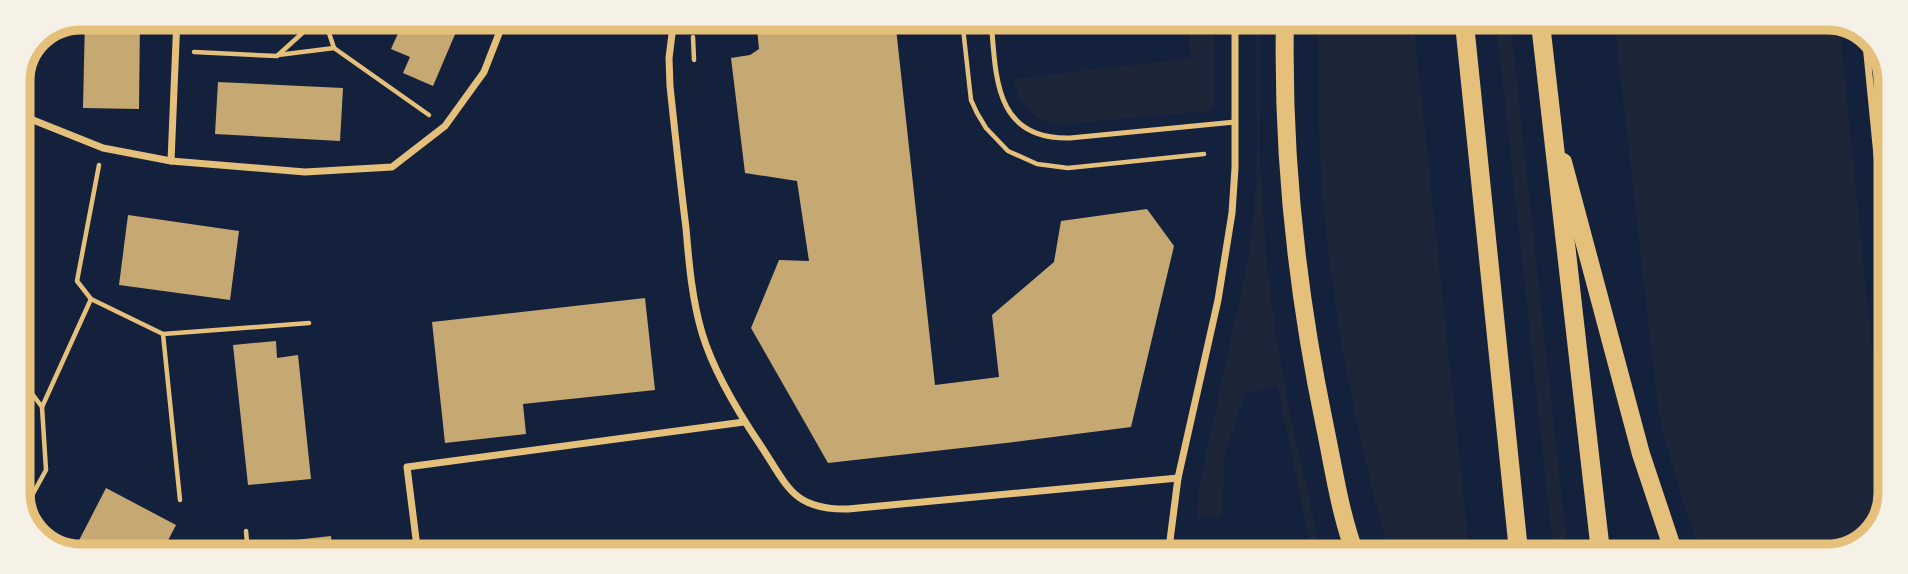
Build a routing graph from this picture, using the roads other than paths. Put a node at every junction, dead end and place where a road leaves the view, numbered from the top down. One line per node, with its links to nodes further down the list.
1 (177, 30): 13 (street)
2 (500, 30): 13 (street)
3 (672, 30): 15 (street)
4 (992, 30): 12 (lane)
5 (1235, 30): 12 (street)
6 (1285, 30): 17 (main road)
7 (1465, 30): 22 (highway)
8 (1541, 30): 10 (highway)
9 (1866, 48): 14 (street)
10 (1551, 117): 23 (highway); 24 (main road)
11 (30, 119): 13 (street)
12 (1236, 122): 16 (street)
13 (171, 161)
14 (1878, 166)
15 (744, 422): 16 (street); 18 (street)
16 (1178, 478): 19 (street)
17 (1346, 530): 20 (street); 21 (main road)
18 (417, 544)
19 (1170, 544)
20 (1348, 544)
21 (1351, 544)
22 (1518, 544)
23 (1600, 544)
24 (1671, 544)

